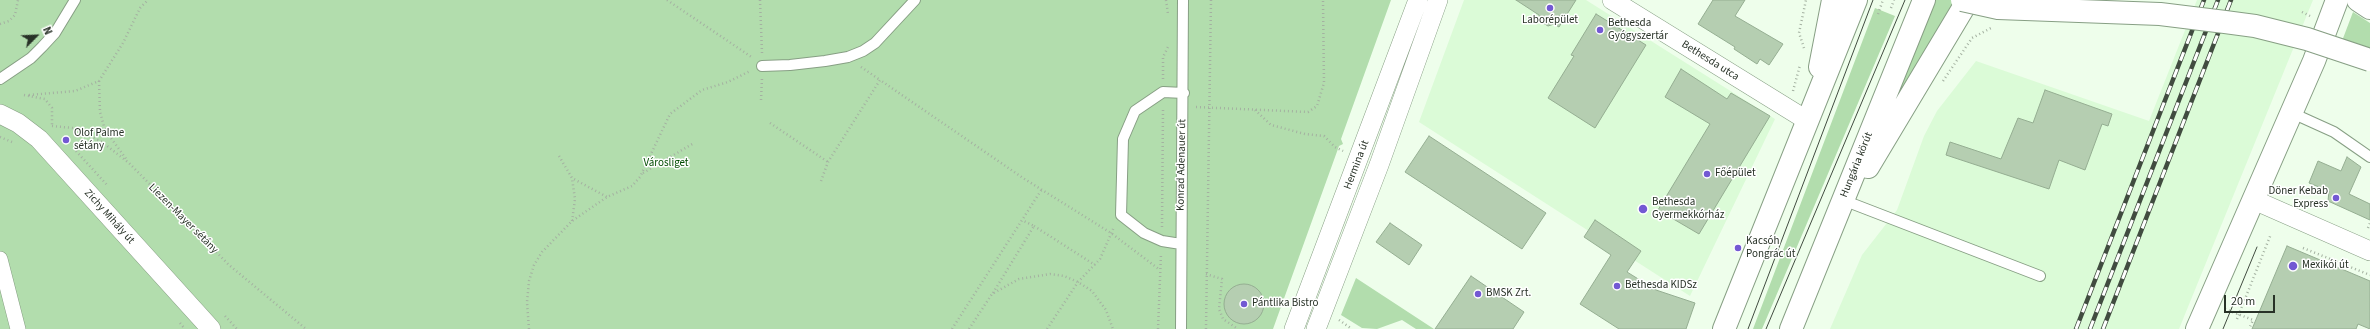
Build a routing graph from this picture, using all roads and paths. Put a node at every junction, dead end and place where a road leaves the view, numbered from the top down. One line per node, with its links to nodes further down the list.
1 (18, 0): 26 (path)
2 (75, 0): 34 (lane)
3 (148, 0): 37 (path)
4 (667, 0): 33 (path)
5 (760, 0): 33 (path)
6 (915, 0): 29 (lane)
7 (1183, 0): 39 (lane, Konrad Adenauer út)
8 (1212, 0): 42 (path)
9 (1323, 0): 44 (path)
10 (1418, 0): 52 (street, Hermina út)
11 (1438, 0): 98 (street, Hermina út)
12 (1612, 0): 43 (street, Bethesda utca)
13 (1806, 0): 28 (path)
14 (1833, 0): 47 (main road)
15 (1856, 0): 47 (main road)
16 (1883, 0): 25 (path)
17 (1894, 0): 23 (path)
18 (1924, 0): 69 (main road, Hungária körút)
19 (1962, 0): 32 (main road, bridge)
20 (1968, 0): 61 (main road)
21 (2337, 0): 45 (main road)
22 (2358, 0): 24 (main road)
23 (1891, 8)
24 (2370, 8)
25 (1878, 14)
26 (0, 24)
27 (1998, 24): 35 (path)
28 (1806, 42)
29 (848, 57): 33 (lane); 36 (path)
30 (1163, 57): 38 (path)
31 (1802, 57): 43 (path)
32 (2370, 60)
33 (762, 66): 40 (path); 55 (path)
34 (0, 79)
35 (1940, 79)
36 (880, 80): 53 (path); 58 (path)
37 (99, 81): 54 (path); 54 (path, Liezen-Mayer sétány)
38 (1163, 92): 39 (lane); 70 (path); 70 (lane)
39 (1184, 92): 41 (lane, Konrad Adenauer út)
40 (761, 100)
41 (1183, 107): 42 (path); 71 (lane, Konrad Adenauer út)
42 (1208, 107): 44 (path); 77 (path)
43 (1788, 109): 47 (street, Bethesda utca)
44 (1255, 110): 52 (path)
45 (2292, 113): 51 (lane); 60 (main road)
46 (0, 114): 86 (street, Zichy Mihály út)
47 (1811, 114): 99 (main road)
48 (770, 122): 53 (path)
49 (694, 143): 55 (path)
50 (558, 156): 56 (path)
51 (2370, 156)
52 (1360, 158): 97 (street, Hermina út)
53 (828, 162): 57 (path)
54 (129, 163): 87 (path, Liezen-Mayer sétány)
55 (642, 173): 59 (path)
56 (572, 178): 59 (path); 63 (path)
57 (821, 181)
58 (1042, 189): 62 (path); 67 (path)
59 (607, 197): 63 (path)
60 (2254, 200): 73 (street); 101 (main road)
61 (1848, 202): 69 (main road); 79 (lane)
62 (1022, 220): 65 (path); 89 (path)
63 (572, 221): 88 (path)
64 (2370, 223): 66 (path)
65 (1034, 226): 75 (path); 81 (path)
66 (2368, 228)
67 (1110, 233): 75 (path); 76 (path)
68 (2271, 234): 83 (path)
69 (1828, 238): 100 (main road, Hungária körút)
70 (1162, 241): 71 (lane); 76 (path)
71 (1181, 244): 94 (lane, Konrad Adenauer út)
72 (2303, 248): 78 (path)
73 (2370, 251)
74 (0, 259): 85 (street)
75 (1096, 265): 80 (path)
76 (1160, 270): 93 (path)
77 (1206, 274): 95 (path); 96 (path)
78 (2370, 275)
79 (2040, 276)
80 (1078, 282): 81 (path); 91 (path); 92 (path)
81 (992, 294): 90 (path)
82 (2220, 307): 83 (path)
83 (2239, 314): 84 (path); 102 (path)
84 (2237, 319)
85 (18, 329)
86 (210, 329)
87 (306, 329)
88 (529, 329)
89 (952, 329)
90 (969, 329)
91 (1047, 329)
92 (1113, 329)
93 (1158, 329)
94 (1180, 329)
95 (1206, 329)
96 (1238, 329)
97 (1294, 329)
98 (1316, 329)
99 (1724, 329)
100 (1790, 329)
101 (2197, 329)
102 (2249, 329)

